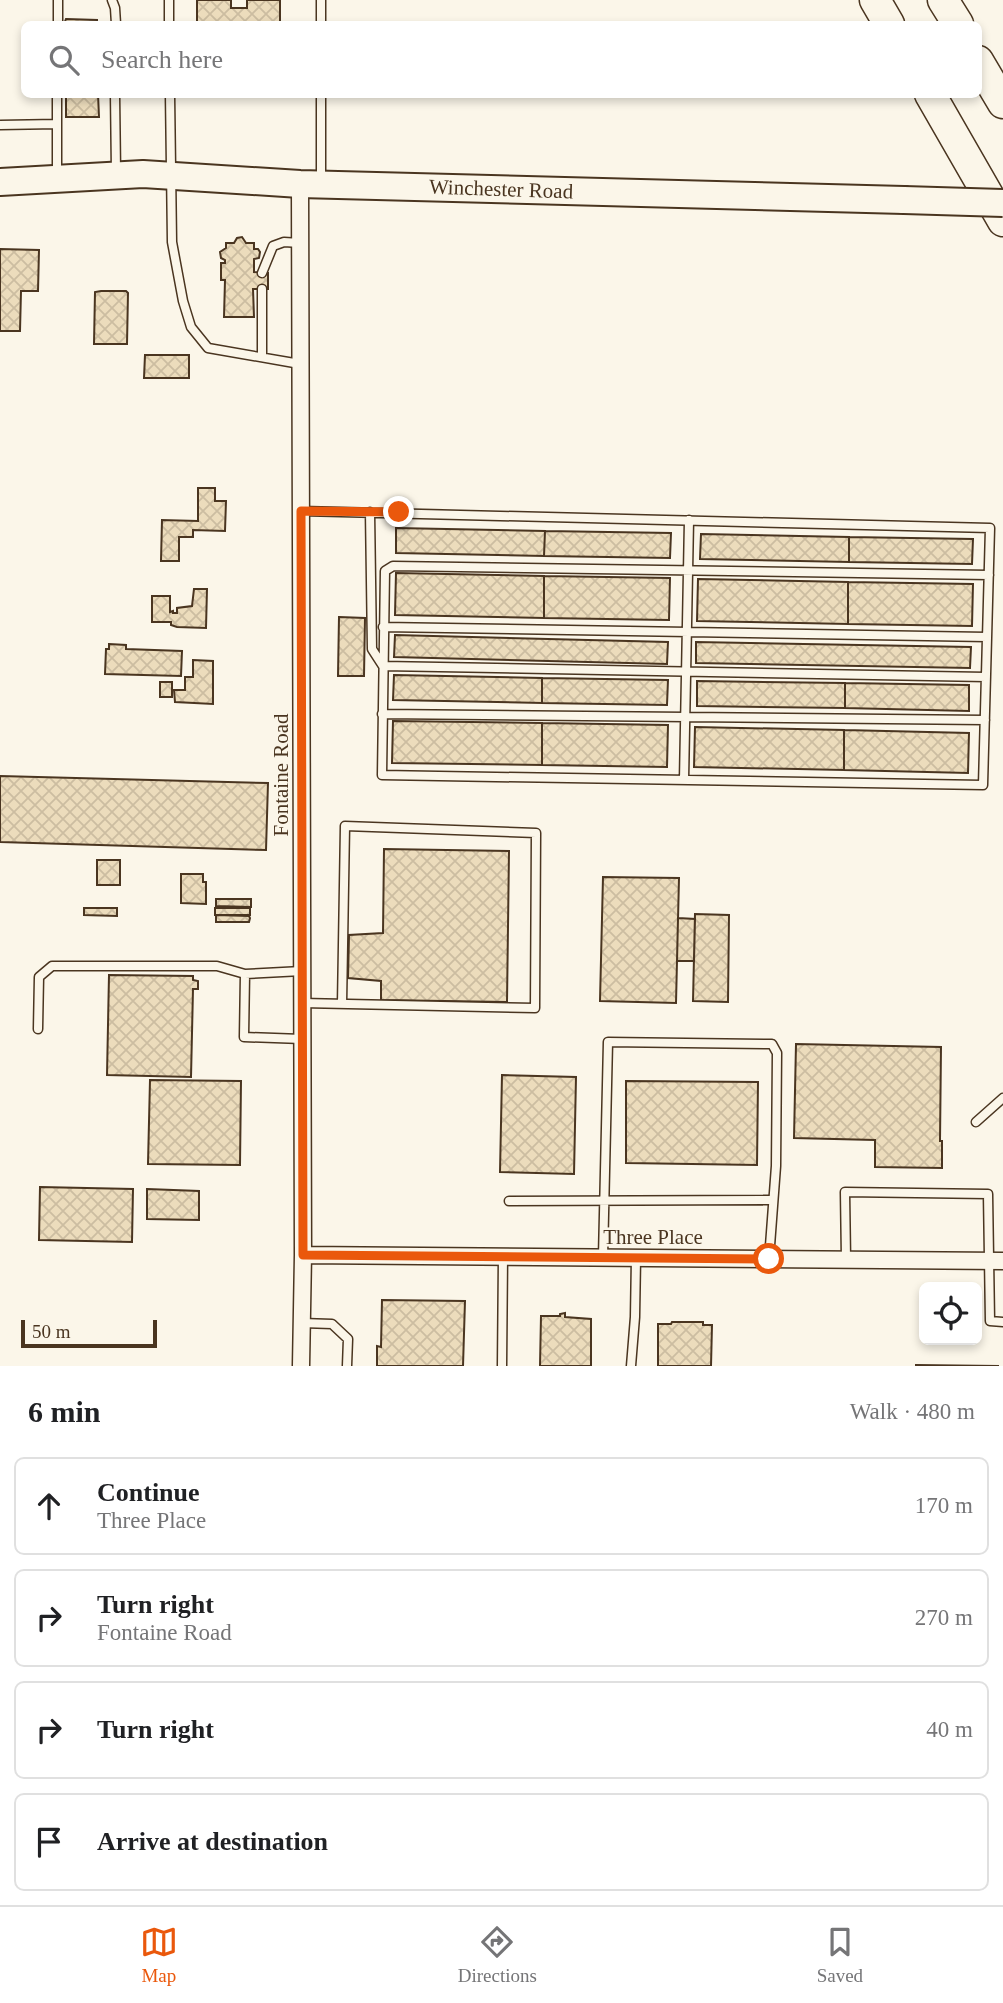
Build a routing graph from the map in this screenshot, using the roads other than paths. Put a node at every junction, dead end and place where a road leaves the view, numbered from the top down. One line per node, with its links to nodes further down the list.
1 (58, 0): 7 (lane)
2 (112, 0): 8 (lane)
3 (169, 0): 9 (lane)
4 (321, 0): 10 (lane)
5 (875, 0): 11 (highway)
6 (943, 0): 12 (highway)
7 (58, 21)
8 (116, 21)
9 (169, 21)
10 (321, 21)
11 (888, 21)
12 (956, 21)
13 (982, 68): 19 (highway)
14 (57, 98): 20 (lane)
15 (115, 98): 22 (lane)
16 (170, 98): 23 (lane)
17 (321, 98): 26 (lane)
18 (932, 98): 28 (highway)
19 (1003, 103)
20 (57, 124): 21 (lane); 24 (lane)
21 (0, 125)
22 (116, 176): 23 (main road, Winchester Road); 24 (main road, Winchester Road)
23 (172, 176): 26 (main road, Winchester Road); 32 (lane)
24 (57, 179): 25 (main road, Winchester Road)
25 (0, 182)
26 (311, 184): 27 (main road, Winchester Road, bridge); 29 (street, Fontaine Road)
27 (1003, 203)
28 (1003, 220)
29 (300, 243): 30 (lane); 33 (street, Fontaine Road)
30 (262, 273)
31 (262, 289): 32 (lane)
32 (262, 357): 33 (lane)
33 (300, 364): 34 (street, Fontaine Road)
34 (301, 511): 35 (lane); 49 (street, Fontaine Road)
35 (370, 512): 36 (lane); 42 (lane)
36 (689, 520): 37 (lane); 38 (lane)
37 (688, 571): 38 (lane); 39 (lane); 40 (lane)
38 (989, 575): 41 (lane)
39 (383, 627): 40 (lane); 42 (lane)
40 (687, 632): 41 (lane); 43 (lane)
41 (987, 637): 44 (lane)
42 (383, 666): 43 (lane); 45 (lane)
43 (687, 670): 44 (lane); 46 (lane)
44 (986, 677): 47 (lane)
45 (382, 715): 46 (lane); 48 (lane)
46 (685, 716): 47 (lane); 48 (lane)
47 (985, 720): 48 (lane)
48 (684, 780)
49 (302, 971): 50 (lane); 51 (street, Fontaine Road)
50 (245, 974): 53 (lane); 54 (lane)
51 (302, 1003): 52 (lane); 54 (street, Fontaine Road)
52 (342, 1004): 52 (lane)
53 (38, 1029)
54 (302, 1039): 60 (street, Fontaine Road)
55 (1003, 1098): 56 (lane)
56 (976, 1122)
57 (773, 1200): 59 (lane); 59 (lane); 64 (lane)
58 (509, 1202): 59 (lane)
59 (605, 1203): 62 (lane)
60 (303, 1255): 61 (street, Three Place); 68 (street, Fontaine Road)
61 (503, 1256): 62 (street, Three Place); 71 (lane)
62 (603, 1257): 63 (street, Three Place)
63 (636, 1258): 64 (street, Three Place); 72 (lane)
64 (769, 1259): 65 (street, Three Place)
65 (846, 1259): 66 (street, Three Place); 66 (lane)
66 (996, 1261): 67 (lane)
67 (1003, 1322)
68 (302, 1324): 69 (street, Fontaine Road); 70 (lane)
69 (301, 1366)
70 (347, 1366)
71 (502, 1366)
72 (631, 1366)

